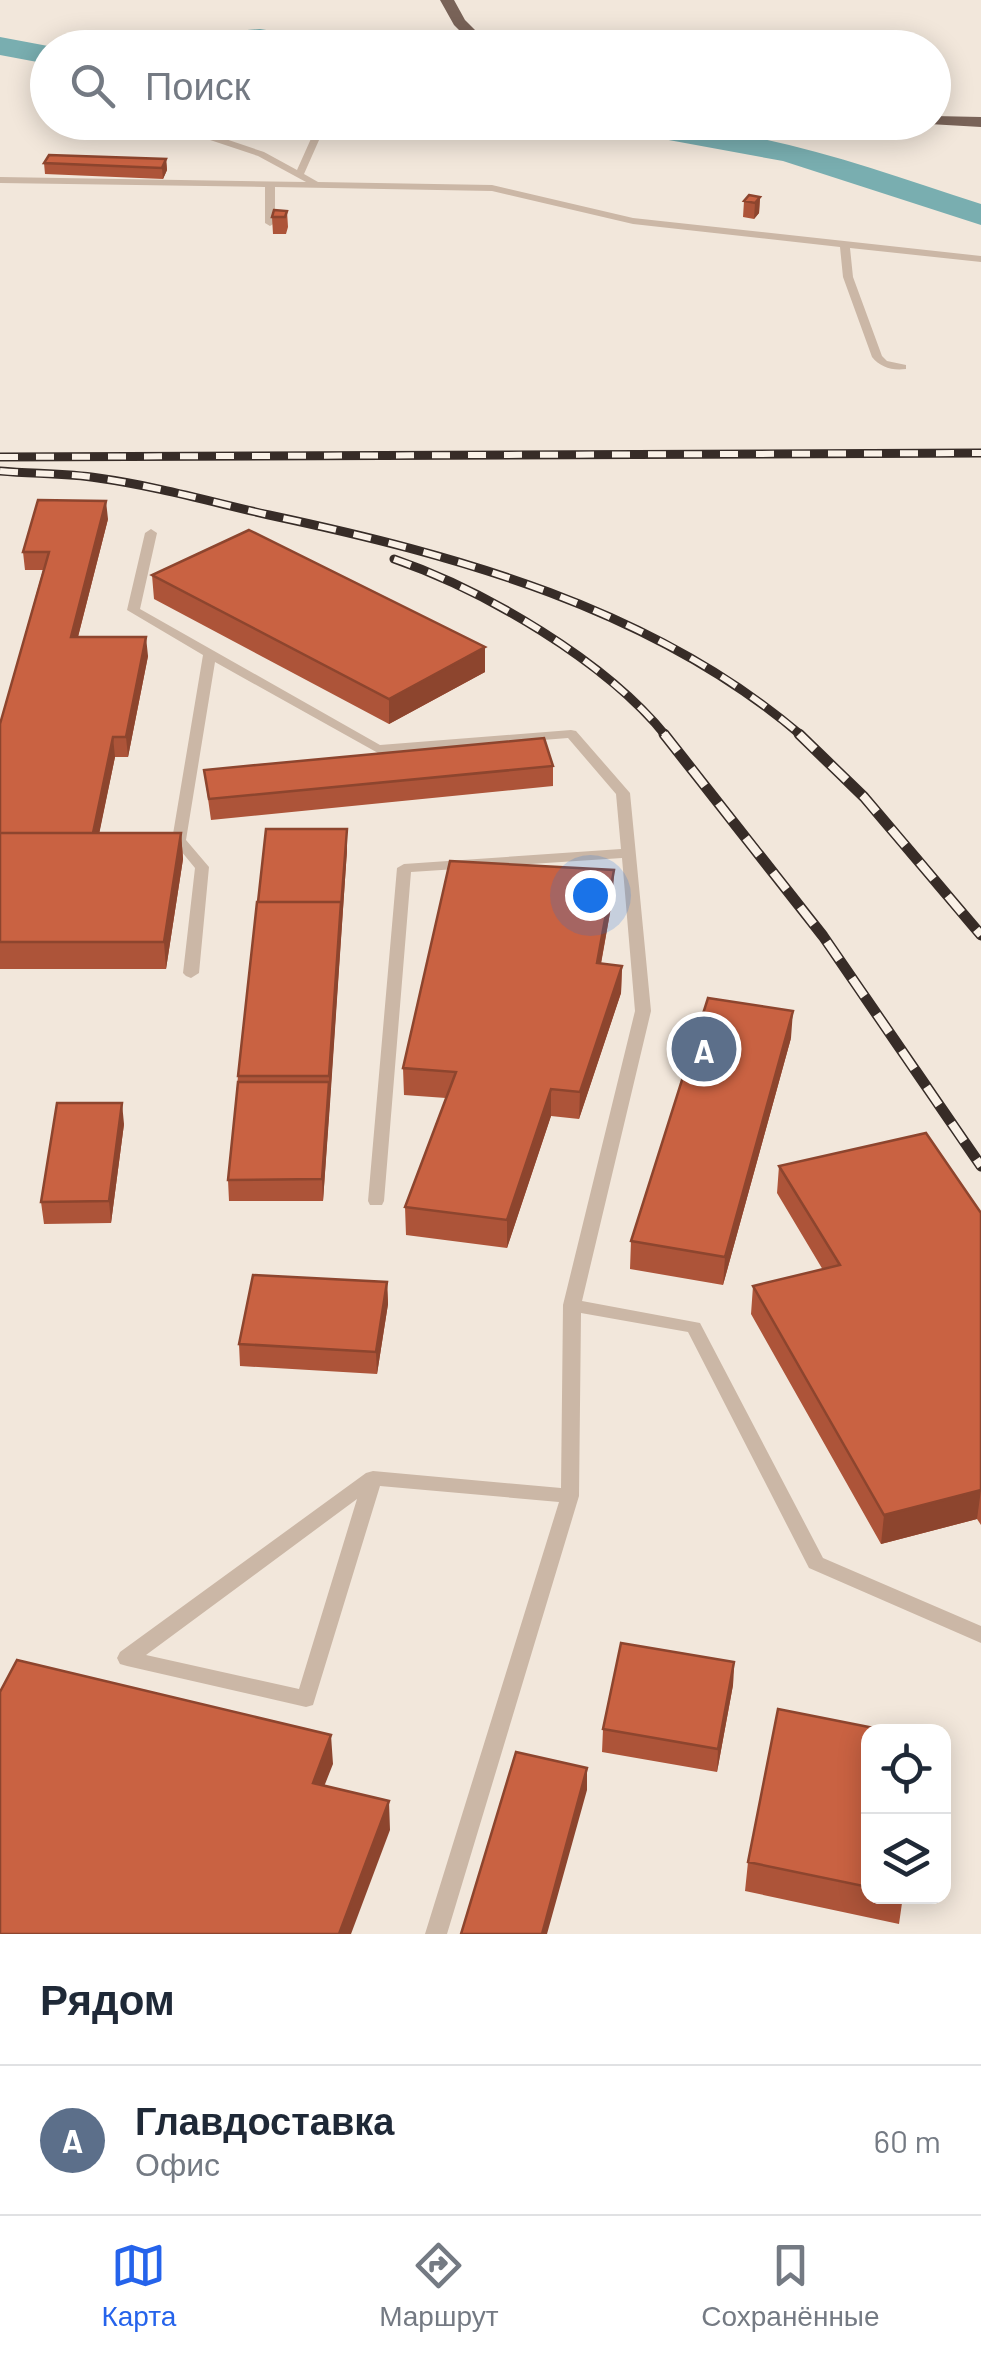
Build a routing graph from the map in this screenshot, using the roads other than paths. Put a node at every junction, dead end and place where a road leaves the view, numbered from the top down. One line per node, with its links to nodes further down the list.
1 (448, 0): 2 (main road)
2 (467, 30)
3 (951, 122): 4 (main road)
4 (981, 122)
5 (221, 140): 7 (lane)
6 (315, 140): 7 (lane)
7 (299, 175): 10 (lane)
8 (0, 180): 9 (lane)
9 (270, 184): 10 (lane); 11 (lane)
10 (317, 184): 12 (lane)
11 (270, 223)
12 (845, 246): 13 (lane); 14 (lane)
13 (981, 259)
14 (902, 367)
15 (151, 533): 16 (lane)
16 (210, 654): 17 (lane); 18 (lane)
17 (628, 853): 19 (lane); 20 (lane)
18 (191, 973)
19 (376, 1201)
20 (572, 1305): 22 (lane); 23 (lane)
21 (374, 1478): 21 (lane); 22 (lane)
22 (570, 1496): 24 (lane)
23 (981, 1635)
24 (436, 1934)

